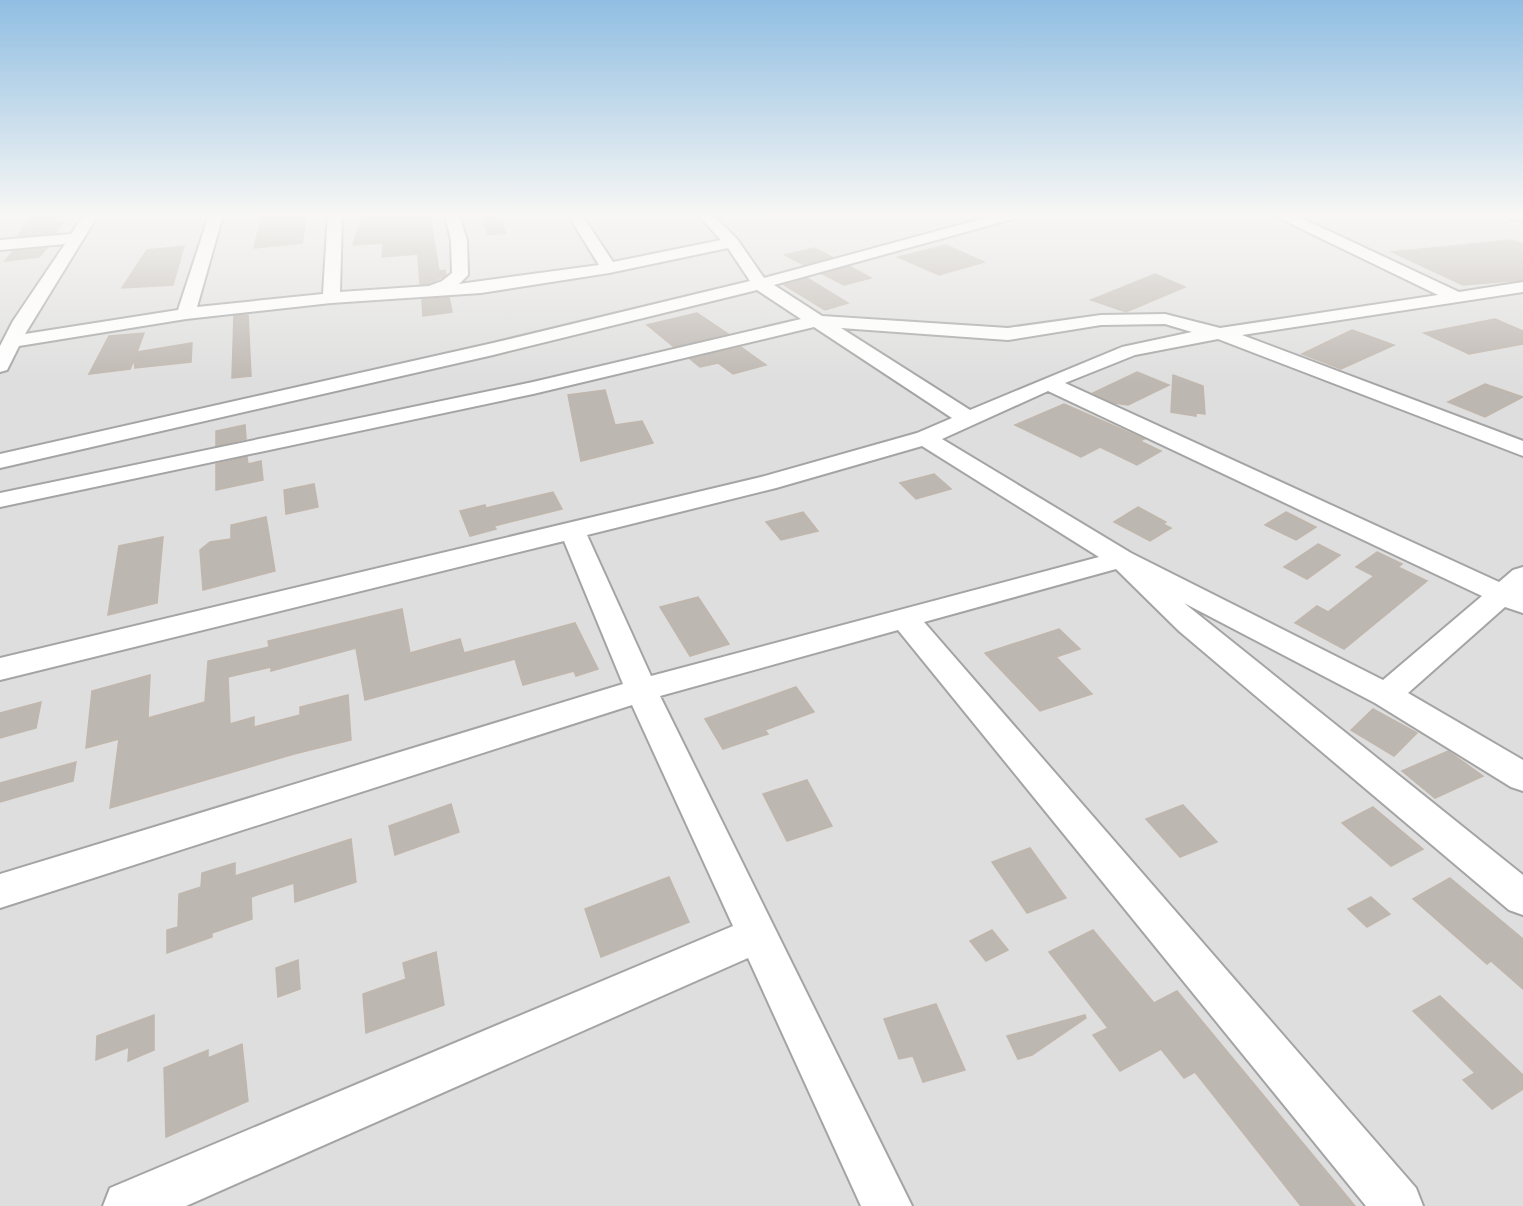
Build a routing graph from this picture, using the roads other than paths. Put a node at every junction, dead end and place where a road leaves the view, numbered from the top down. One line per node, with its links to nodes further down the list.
1 (54, 271): 17 (street)
2 (199, 271): 16 (street)
3 (332, 271): 15 (street)
4 (466, 271): 13 (street)
5 (481, 271): 10 (street)
6 (588, 271): 10 (street)
7 (751, 271): 11 (street)
8 (805, 271): 11 (street)
9 (1402, 271): 14 (street)
10 (514, 283): 13 (street)
11 (759, 284): 18 (street); 27 (street)
12 (1523, 287): 14 (street)
13 (435, 290): 15 (street)
14 (1456, 297): 20 (street)
15 (331, 298): 16 (street)
16 (186, 314): 21 (street)
17 (22, 321): 19 (street); 21 (street)
18 (815, 321): 20 (street); 24 (street); 28 (street)
19 (0, 323)
20 (1219, 333): 23 (street); 26 (street)
21 (15, 341): 22 (street)
22 (0, 366)
23 (1048, 383): 24 (street); 31 (street)
24 (967, 418): 25 (street)
25 (925, 438): 29 (street); 30 (street)
26 (1523, 449)
27 (0, 461)
28 (0, 500)
29 (573, 532): 33 (street); 34 (street)
30 (1121, 559): 32 (street); 35 (street); 38 (street)
31 (1516, 592): 35 (street)
32 (903, 617): 34 (street); 42 (street)
33 (0, 669)
34 (640, 690): 37 (street); 39 (street)
35 (1386, 695): 36 (street)
36 (1523, 777)
37 (0, 891)
38 (1523, 898)
39 (758, 934): 40 (street); 41 (street)
40 (128, 1206)
41 (887, 1206)
42 (1398, 1206)

